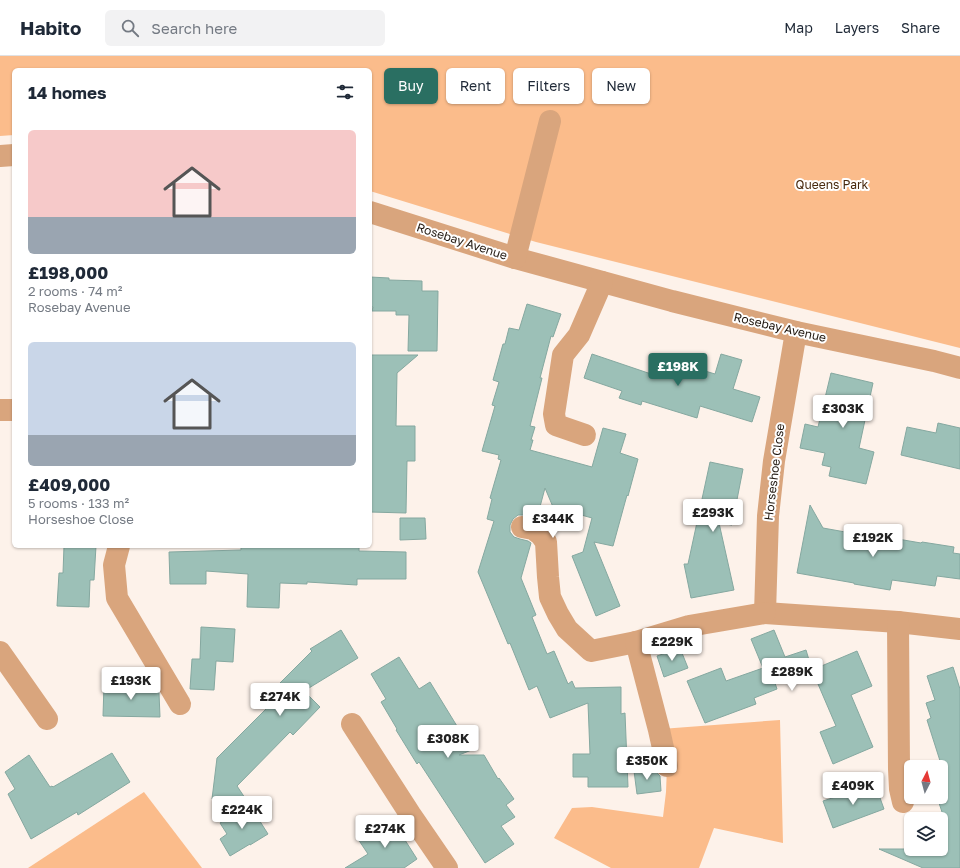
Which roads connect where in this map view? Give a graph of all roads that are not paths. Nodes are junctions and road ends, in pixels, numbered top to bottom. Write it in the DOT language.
graph roads {
  1 [pos="550,121"];
  2 [pos="12,155"];
  3 [pos="0,156"];
  4 [pos="372,213"];
  5 [pos="516,258"];
  6 [pos="602,282"];
  7 [pos="796,332"];
  8 [pos="960,368"];
  9 [pos="0,410"];
  10 [pos="12,410"];
  11 [pos="585,435"];
  12 [pos="522,527"];
  13 [pos="118,548"];
  14 [pos="765,613"];
  15 [pos="898,622"];
  16 [pos="960,629"];
  17 [pos="636,642"];
  18 [pos="0,652"];
  19 [pos="180,704"];
  20 [pos="47,719"];
  21 [pos="352,724"];
  22 [pos="667,766"];
  23 [pos="904,802"];
  24 [pos="447,868"];
  1 -- 5 [label="street"];
  2 -- 3 [label="street"];
  4 -- 5 [label="street, Rosebay Avenue"];
  5 -- 6 [label="street, Rosebay Avenue"];
  6 -- 7 [label="street, Rosebay Avenue"];
  6 -- 11 [label="street"];
  7 -- 8 [label="street, Rosebay Avenue"];
  7 -- 14 [label="street, Horseshoe Close"];
  9 -- 10 [label="street"];
  12 -- 17 [label="street"];
  13 -- 19 [label="street"];
  14 -- 15 [label="street"];
  14 -- 17 [label="street"];
  15 -- 16 [label="street"];
  15 -- 23 [label="street"];
  17 -- 22 [label="street"];
  18 -- 20 [label="street"];
  21 -- 24 [label="street"];
}
